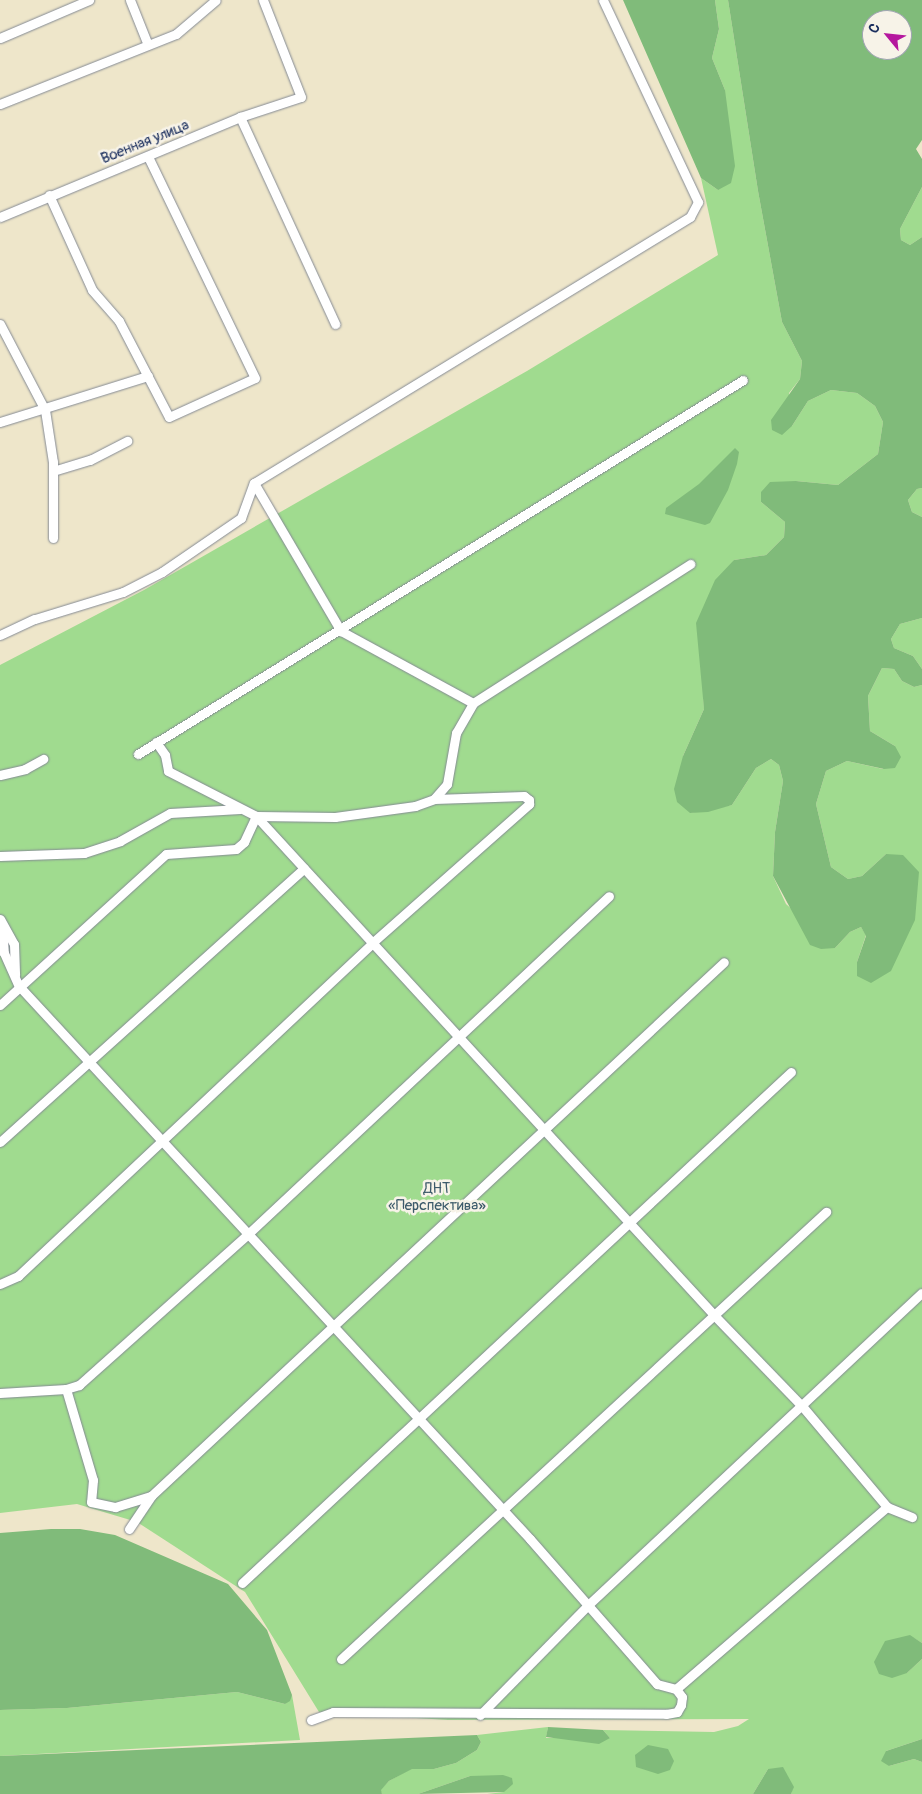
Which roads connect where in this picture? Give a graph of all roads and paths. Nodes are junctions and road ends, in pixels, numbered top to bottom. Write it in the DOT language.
graph roads {
  1 [pos="88,0"];
  2 [pos="130,0"];
  3 [pos="216,0"];
  4 [pos="263,0"];
  5 [pos="603,0"];
  6 [pos="0,38"];
  7 [pos="148,45"];
  8 [pos="0,104"];
  9 [pos="240,117"];
  10 [pos="148,157"];
  11 [pos="49,195"];
  12 [pos="0,217"];
  13 [pos="0,324"];
  14 [pos="335,324"];
  15 [pos="148,376"];
  16 [pos="744,380"];
  17 [pos="46,410"];
  18 [pos="0,422"];
  19 [pos="127,441"];
  20 [pos="53,471"];
  21 [pos="254,482"];
  22 [pos="53,538"];
  23 [pos="690,564"];
  24 [pos="341,631"];
  25 [pos="0,635"];
  26 [pos="473,703"];
  27 [pos="156,742"];
  28 [pos="138,754"];
  29 [pos="43,759"];
  30 [pos="0,775"];
  31 [pos="434,799"];
  32 [pos="247,809"];
  33 [pos="256,816"];
  34 [pos="0,856"];
  35 [pos="304,868"];
  36 [pos="609,896"];
  37 [pos="1,923"];
  38 [pos="372,943"];
  39 [pos="724,962"];
  40 [pos="19,986"];
  41 [pos="0,1004"];
  42 [pos="458,1037"];
  43 [pos="90,1062"];
  44 [pos="792,1072"];
  45 [pos="545,1132"];
  46 [pos="163,1140"];
  47 [pos="0,1142"];
  48 [pos="826,1212"];
  49 [pos="628,1222"];
  50 [pos="249,1233"];
  51 [pos="0,1284"];
  52 [pos="922,1293"];
  53 [pos="714,1315"];
  54 [pos="333,1325"];
  55 [pos="66,1389"];
  56 [pos="0,1393"];
  57 [pos="802,1406"];
  58 [pos="418,1417"];
  59 [pos="151,1496"];
  60 [pos="887,1507"];
  61 [pos="503,1510"];
  62 [pos="912,1517"];
  63 [pos="129,1528"];
  64 [pos="242,1583"];
  65 [pos="588,1606"];
  66 [pos="341,1659"];
  67 [pos="676,1689"];
  68 [pos="480,1716"];
  69 [pos="311,1720"];
  1 -- 6 [label="street"];
  2 -- 7 [label="street"];
  3 -- 7 [label="street"];
  4 -- 9 [label="street, Военная улица"];
  5 -- 21 [label="street"];
  7 -- 8 [label="street"];
  9 -- 10 [label="street, Военная улица"];
  9 -- 14 [label="street"];
  10 -- 11 [label="street, Военная улица"];
  10 -- 15 [label="street"];
  11 -- 12 [label="street, Военная улица"];
  11 -- 15 [label="street"];
  13 -- 17 [label="street"];
  15 -- 17 [label="street"];
  16 -- 24 [label="street"];
  17 -- 18 [label="street"];
  17 -- 20 [label="street"];
  19 -- 20 [label="street"];
  20 -- 22 [label="street"];
  21 -- 24 [label="street"];
  21 -- 25 [label="street"];
  23 -- 26 [label="street"];
  24 -- 26 [label="street"];
  24 -- 27 [label="street"];
  26 -- 31 [label="street"];
  27 -- 28 [label="street"];
  27 -- 32 [label="street"];
  29 -- 30 [label="street"];
  31 -- 33 [label="street"];
  31 -- 38 [label="street"];
  32 -- 33 [label="street"];
  32 -- 34 [label="street"];
  33 -- 35 [label="street"];
  33 -- 40 [label="street"];
  35 -- 38 [label="street"];
  35 -- 43 [label="street"];
  36 -- 42 [label="street"];
  37 -- 40 [label="street"];
  38 -- 42 [label="street"];
  38 -- 46 [label="street"];
  39 -- 45 [label="street"];
  40 -- 41 [label="street"];
  40 -- 43 [label="street"];
  42 -- 45 [label="street"];
  42 -- 50 [label="street"];
  43 -- 46 [label="street"];
  43 -- 47 [label="street"];
  44 -- 49 [label="street"];
  45 -- 49 [label="street"];
  45 -- 54 [label="street"];
  46 -- 50 [label="street"];
  46 -- 51 [label="street"];
  48 -- 53 [label="street"];
  49 -- 53 [label="street"];
  49 -- 58 [label="street"];
  50 -- 54 [label="street"];
  50 -- 55 [label="street"];
  52 -- 57 [label="street"];
  53 -- 57 [label="street"];
  53 -- 61 [label="street"];
  54 -- 58 [label="street"];
  54 -- 59 [label="street"];
  55 -- 56 [label="street"];
  55 -- 59 [label="street"];
  57 -- 60 [label="street"];
  57 -- 65 [label="street"];
  58 -- 61 [label="street"];
  58 -- 64 [label="street"];
  59 -- 63 [label="street"];
  60 -- 62 [label="street"];
  60 -- 67 [label="street"];
  61 -- 65 [label="street"];
  61 -- 66 [label="street"];
  65 -- 67 [label="street"];
  65 -- 68 [label="street"];
  67 -- 68 [label="street"];
  68 -- 69 [label="street"];
}
